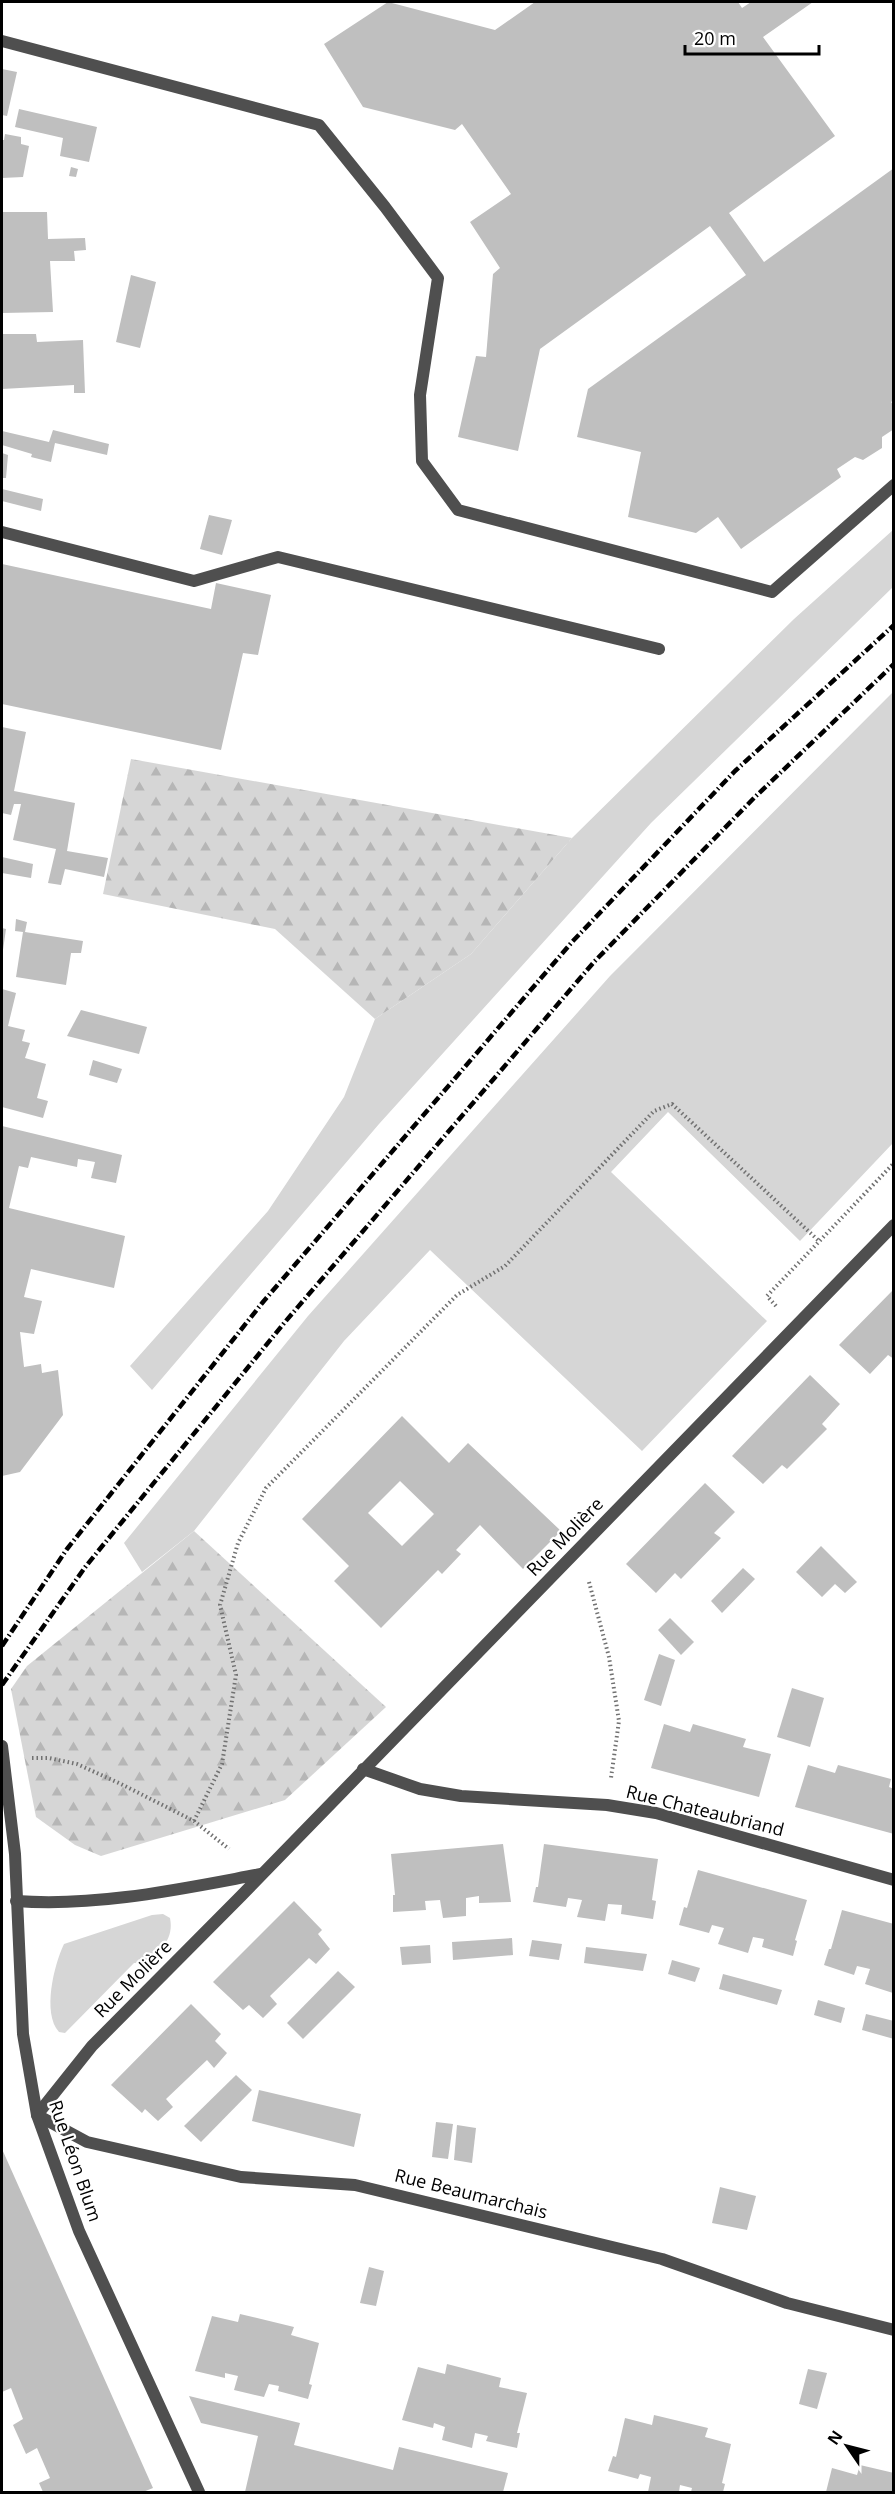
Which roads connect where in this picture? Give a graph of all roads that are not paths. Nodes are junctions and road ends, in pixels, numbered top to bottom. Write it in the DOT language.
graph roads {
  1 [pos="2,41"];
  2 [pos="894,485"];
  3 [pos="2,532"];
  4 [pos="659,650"];
  5 [pos="894,1224"];
  6 [pos="3,1752"];
  7 [pos="363,1769"];
  8 [pos="261,1874"];
  9 [pos="894,1880"];
  10 [pos="16,1901"];
  11 [pos="37,2115"];
  12 [pos="894,2331"];
  13 [pos="199,2493"];
  1 -- 2 [label="street"];
  3 -- 4 [label="street"];
  5 -- 7 [label="street, Rue Molière"];
  6 -- 10 [label="street, Rue Léon Blum"];
  7 -- 8 [label="street, Rue Molière"];
  7 -- 9 [label="street, Rue Chateaubriand"];
  8 -- 10 [label="street"];
  8 -- 11 [label="street, Rue Molière"];
  10 -- 11 [label="street, Rue Léon Blum"];
  11 -- 12 [label="street, Rue Beaumarchais"];
  11 -- 13 [label="street, Rue Léon Blum"];
}
